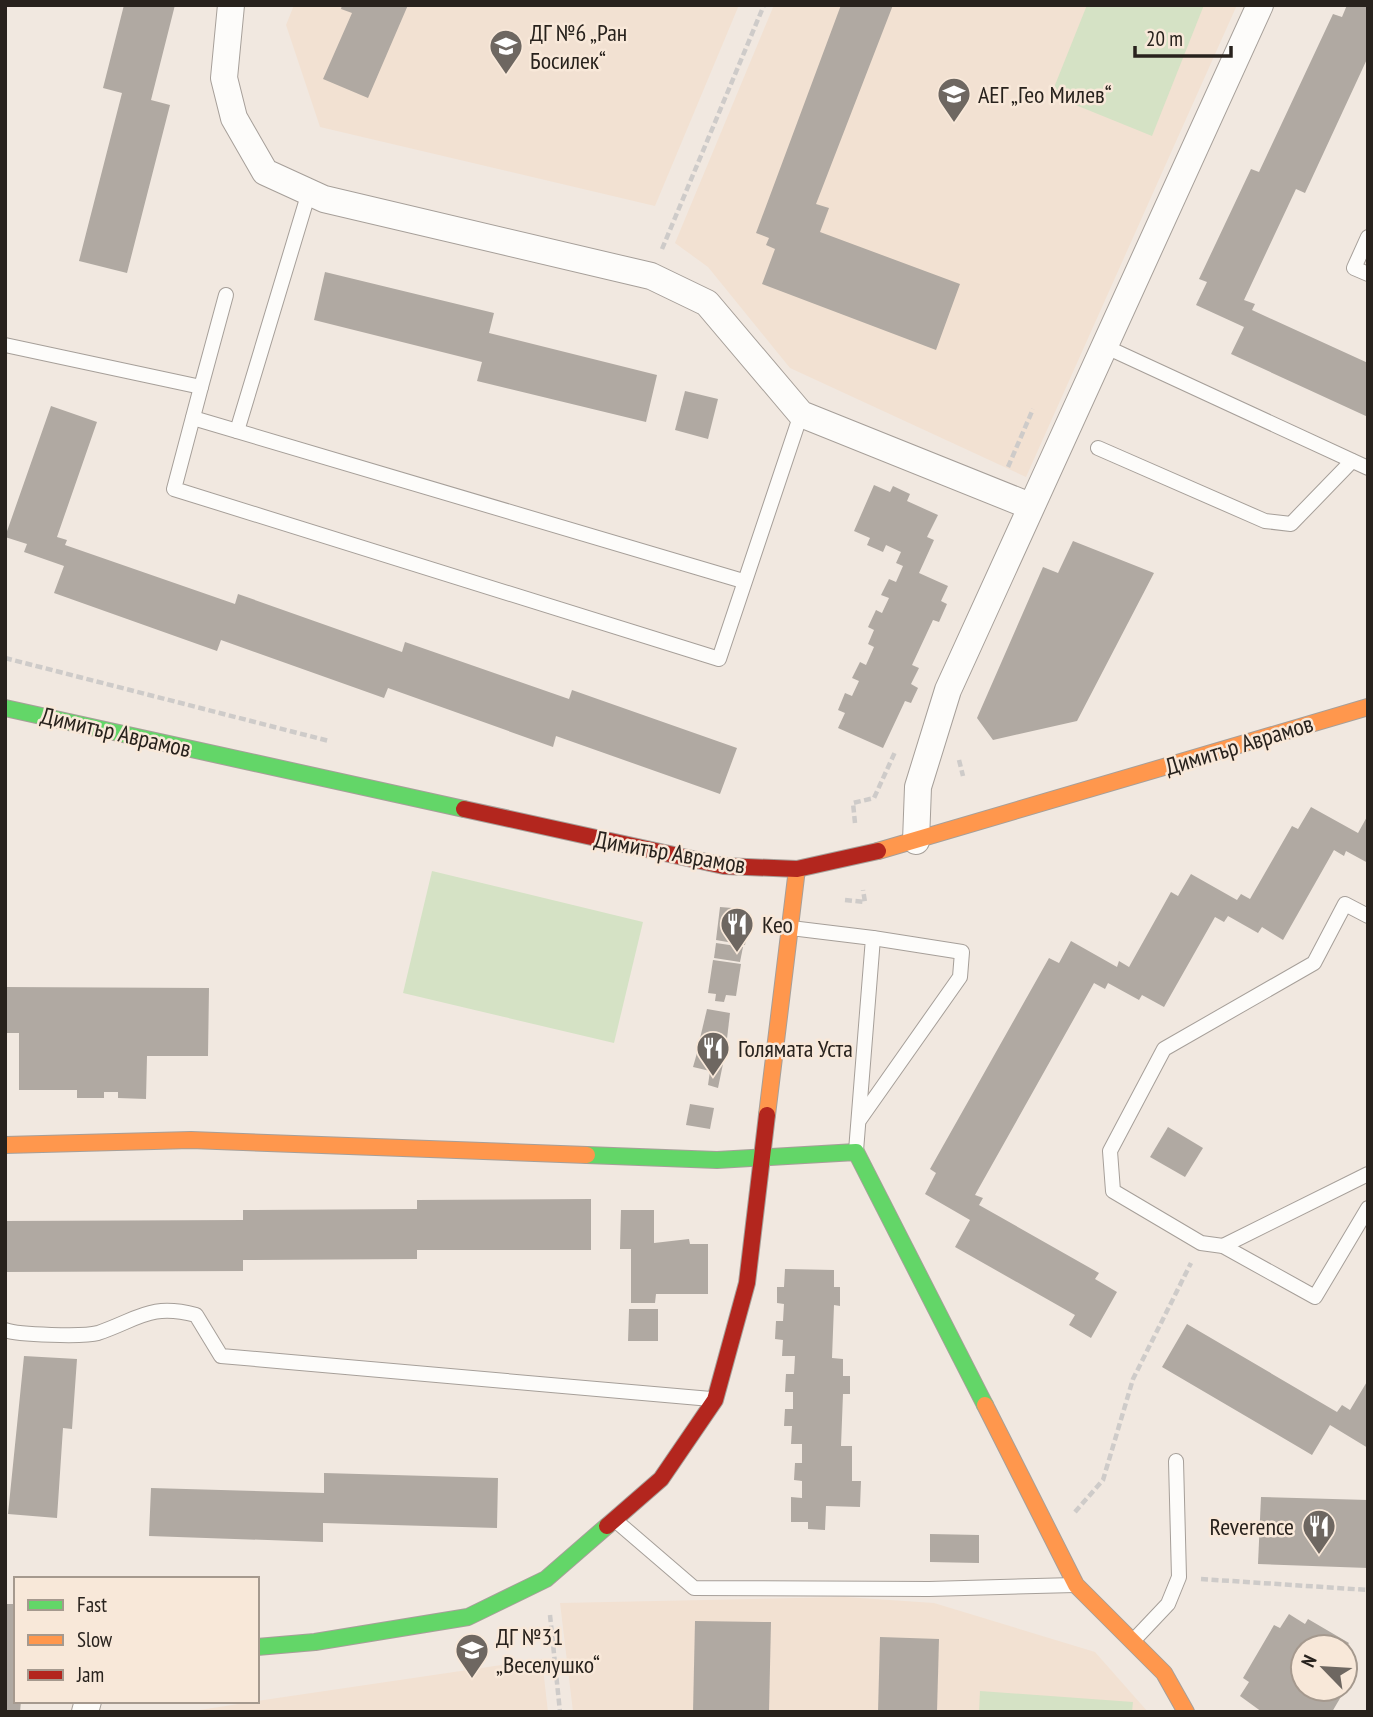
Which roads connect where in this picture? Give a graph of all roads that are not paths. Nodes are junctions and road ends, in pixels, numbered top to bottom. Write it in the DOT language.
graph roads {
  1 [pos="231,5"];
  2 [pos="1260,5"];
  3 [pos="309,192"];
  4 [pos="1368,237"];
  5 [pos="1368,274"];
  6 [pos="226,295"];
  7 [pos="5,345"];
  8 [pos="1104,346"];
  9 [pos="201,387"];
  10 [pos="801,414"];
  11 [pos="193,418"];
  12 [pos="237,431"];
  13 [pos="1098,448"];
  14 [pos="1352,461"];
  15 [pos="1368,468"];
  16 [pos="1030,506"];
  17 [pos="743,581"];
  18 [pos="1368,707"];
  19 [pos="5,708"];
  20 [pos="916,841"];
  21 [pos="797,869"];
  22 [pos="1368,916"];
  23 [pos="791,928"];
  24 [pos="873,938"];
  25 [pos="859,1121"];
  26 [pos="5,1145"];
  27 [pos="856,1152"];
  28 [pos="760,1159"];
  29 [pos="1368,1174"];
  30 [pos="1368,1208"];
  31 [pos="1223,1246"];
  32 [pos="5,1330"];
  33 [pos="715,1400"];
  34 [pos="1176,1461"];
  35 [pos="616,1521"];
  36 [pos="1076,1585"];
  37 [pos="1133,1641"];
  38 [pos="259,1647"];
  39 [pos="1186,1712"];
  1 -- 3 [label="street"];
  2 -- 8 [label="street"];
  3 -- 10 [label="street"];
  3 -- 12 [label="lane"];
  4 -- 5 [label="lane"];
  6 -- 9 [label="lane"];
  7 -- 9 [label="lane"];
  8 -- 14 [label="lane"];
  8 -- 16 [label="street"];
  9 -- 11 [label="lane"];
  10 -- 16 [label="street"];
  10 -- 17 [label="lane"];
  11 -- 12 [label="lane"];
  11 -- 17 [label="lane"];
  12 -- 17 [label="lane"];
  13 -- 14 [label="lane"];
  14 -- 15 [label="lane"];
  16 -- 20 [label="street"];
  18 -- 20 [label="street, Димитър Аврамов"];
  19 -- 21 [label="street, Димитър Аврамов"];
  20 -- 21 [label="street, Димитър Аврамов"];
  21 -- 23 [label="street"];
  22 -- 31 [label="lane"];
  23 -- 24 [label="lane"];
  23 -- 28 [label="street"];
  24 -- 25 [label="lane"];
  24 -- 25 [label="lane"];
  25 -- 27 [label="lane"];
  26 -- 28 [label="street"];
  27 -- 28 [label="street"];
  27 -- 36 [label="street"];
  28 -- 33 [label="street"];
  29 -- 31 [label="lane"];
  30 -- 31 [label="lane"];
  32 -- 33 [label="lane"];
  33 -- 35 [label="street"];
  34 -- 37 [label="lane"];
  35 -- 36 [label="lane"];
  35 -- 38 [label="street"];
  36 -- 37 [label="street"];
  37 -- 39 [label="street"];
}
